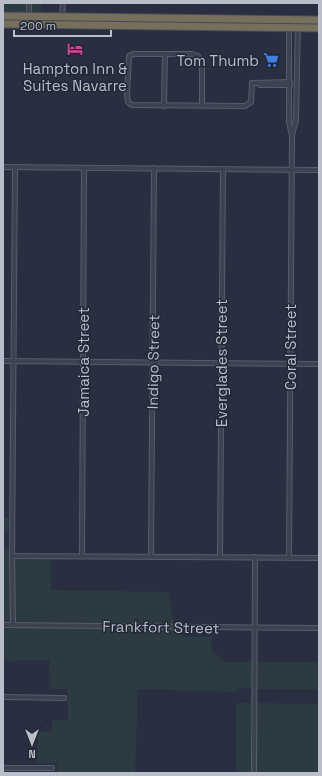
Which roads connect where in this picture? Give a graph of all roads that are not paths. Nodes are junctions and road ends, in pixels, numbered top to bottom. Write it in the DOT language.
graph roads {
  1 [pos="29,3"];
  2 [pos="62,3"];
  3 [pos="3,16"];
  4 [pos="29,17"];
  5 [pos="62,17"];
  6 [pos="204,19"];
  7 [pos="289,20"];
  8 [pos="298,20"];
  9 [pos="319,20"];
  10 [pos="3,24"];
  11 [pos="203,27"];
  12 [pos="289,28"];
  13 [pos="298,28"];
  14 [pos="319,28"];
  15 [pos="165,54"];
  16 [pos="290,83"];
  17 [pos="164,106"];
  18 [pos="202,106"];
  19 [pos="292,137"];
  20 [pos="3,167"];
  21 [pos="16,167"];
  22 [pos="84,168"];
  23 [pos="154,168"];
  24 [pos="223,169"];
  25 [pos="291,169"];
  26 [pos="319,170"];
  27 [pos="3,361"];
  28 [pos="14,361"];
  29 [pos="83,362"];
  30 [pos="153,362"];
  31 [pos="221,363"];
  32 [pos="290,364"];
  33 [pos="319,364"];
  34 [pos="12,556"];
  35 [pos="82,556"];
  36 [pos="151,556"];
  37 [pos="220,557"];
  38 [pos="255,557"];
  39 [pos="288,558"];
  40 [pos="319,558"];
  41 [pos="3,625"];
  42 [pos="13,625"];
  43 [pos="254,628"];
  44 [pos="319,628"];
  45 [pos="3,697"];
  46 [pos="64,698"];
  47 [pos="3,768"];
  48 [pos="52,768"];
  49 [pos="254,773"];
  1 -- 4 [label="street"];
  2 -- 5 [label="street"];
  3 -- 4 [label="highway"];
  4 -- 5 [label="highway"];
  5 -- 6 [label="highway"];
  6 -- 7 [label="highway"];
  6 -- 11 [label="street"];
  7 -- 8 [label="highway"];
  7 -- 12 [label="street, Coral Street"];
  8 -- 9 [label="highway"];
  8 -- 13 [label="street, Coral Street"];
  10 -- 11 [label="highway"];
  11 -- 12 [label="highway"];
  12 -- 13 [label="highway"];
  12 -- 16 [label="street, Coral Street"];
  13 -- 14 [label="highway"];
  13 -- 19 [label="street, Coral Street"];
  15 -- 17 [label="street"];
  15 -- 17 [label="street"];
  15 -- 18 [label="street"];
  16 -- 18 [label="street"];
  16 -- 19 [label="street, Coral Street"];
  17 -- 18 [label="street"];
  19 -- 25 [label="street, Coral Street"];
  20 -- 21 [label="street"];
  21 -- 22 [label="street"];
  21 -- 28 [label="street"];
  22 -- 23 [label="street"];
  22 -- 29 [label="street, Jamaica Street"];
  23 -- 24 [label="street"];
  23 -- 30 [label="street, Indigo Street"];
  24 -- 25 [label="street"];
  24 -- 31 [label="street, Everglades Street"];
  25 -- 26 [label="street"];
  25 -- 32 [label="street, Coral Street"];
  27 -- 28 [label="street"];
  28 -- 29 [label="street"];
  28 -- 34 [label="street"];
  29 -- 30 [label="street"];
  29 -- 35 [label="street, Jamaica Street"];
  30 -- 31 [label="street"];
  30 -- 36 [label="street, Indigo Street"];
  31 -- 32 [label="street"];
  31 -- 37 [label="street, Everglades Street"];
  32 -- 33 [label="street"];
  32 -- 39 [label="street, Coral Street"];
  34 -- 35 [label="street"];
  34 -- 42 [label="street"];
  35 -- 36 [label="street"];
  36 -- 37 [label="street"];
  37 -- 38 [label="street"];
  38 -- 39 [label="street"];
  38 -- 43 [label="street"];
  39 -- 40 [label="street"];
  41 -- 42 [label="street, Frankfort Street"];
  42 -- 43 [label="street, Frankfort Street"];
  43 -- 44 [label="street, Frankfort Street"];
  43 -- 49 [label="street"];
  45 -- 46 [label="street"];
  47 -- 48 [label="street"];
}
